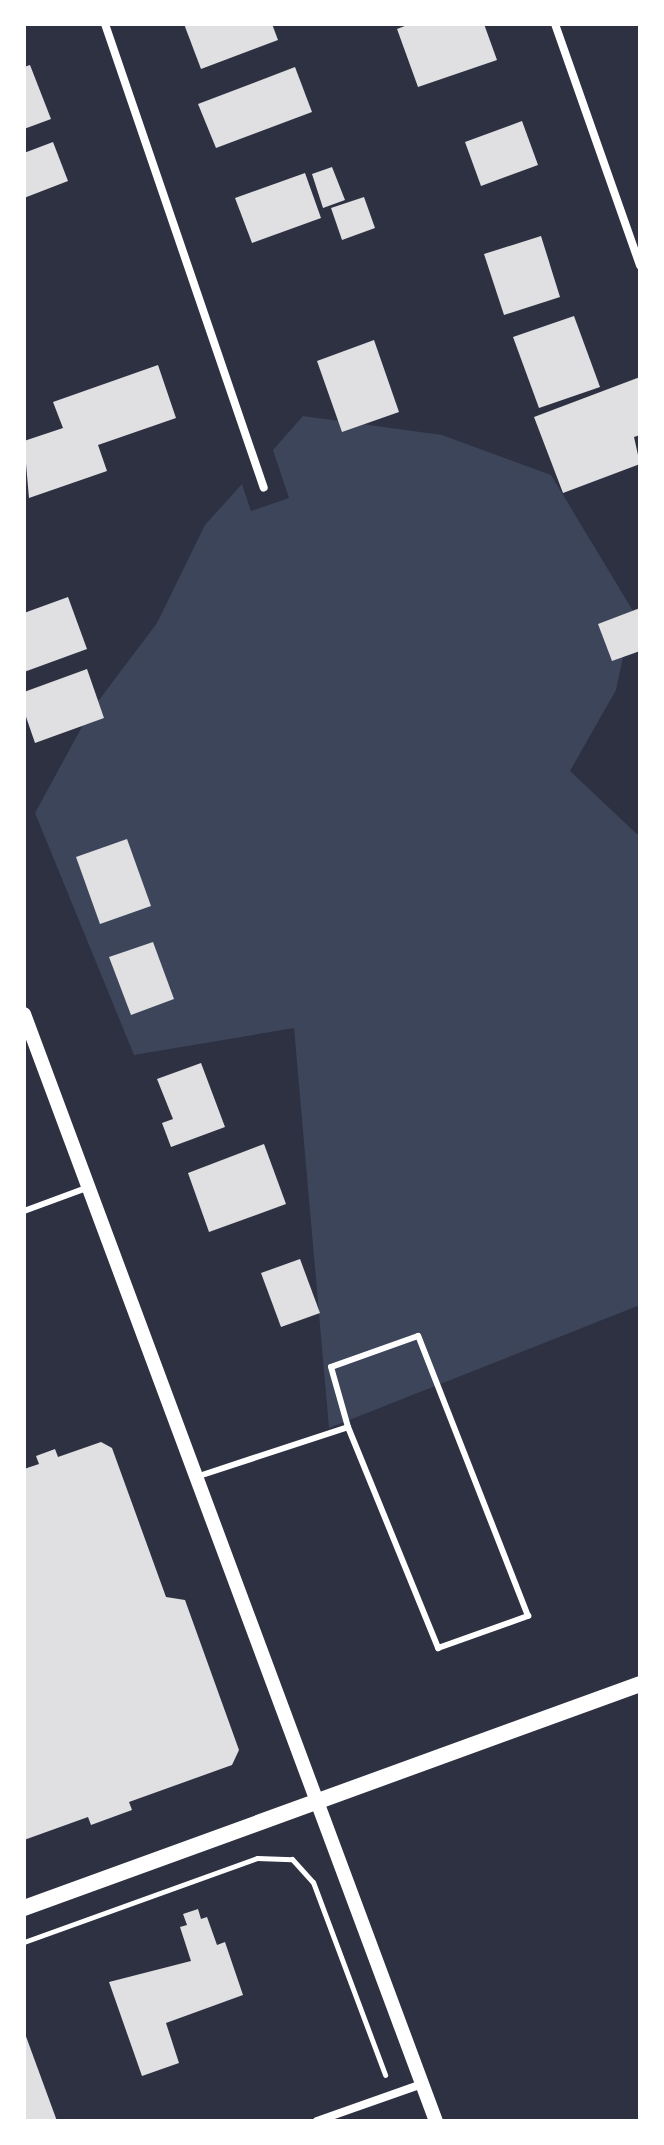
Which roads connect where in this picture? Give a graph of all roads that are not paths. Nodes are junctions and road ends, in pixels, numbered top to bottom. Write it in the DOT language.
graph roads {
  1 [pos="105,24"];
  2 [pos="555,24"];
  3 [pos="640,265"];
  4 [pos="264,488"];
  5 [pos="24,1014"];
  6 [pos="89,1187"];
  7 [pos="24,1211"];
  8 [pos="348,1427"];
  9 [pos="196,1477"];
  10 [pos="640,1684"];
  11 [pos="316,1802"];
  12 [pos="24,1908"];
  13 [pos="422,2084"];
  14 [pos="317,2121"];
  15 [pos="436,2121"];
  1 -- 4 [label="street"];
  2 -- 3 [label="street"];
  5 -- 6 [label="street"];
  6 -- 7 [label="lane"];
  6 -- 9 [label="street"];
  8 -- 8 [label="lane"];
  8 -- 9 [label="lane"];
  9 -- 11 [label="street"];
  10 -- 11 [label="main road"];
  11 -- 12 [label="main road"];
  11 -- 13 [label="street"];
  13 -- 14 [label="street"];
  13 -- 15 [label="street"];
}
